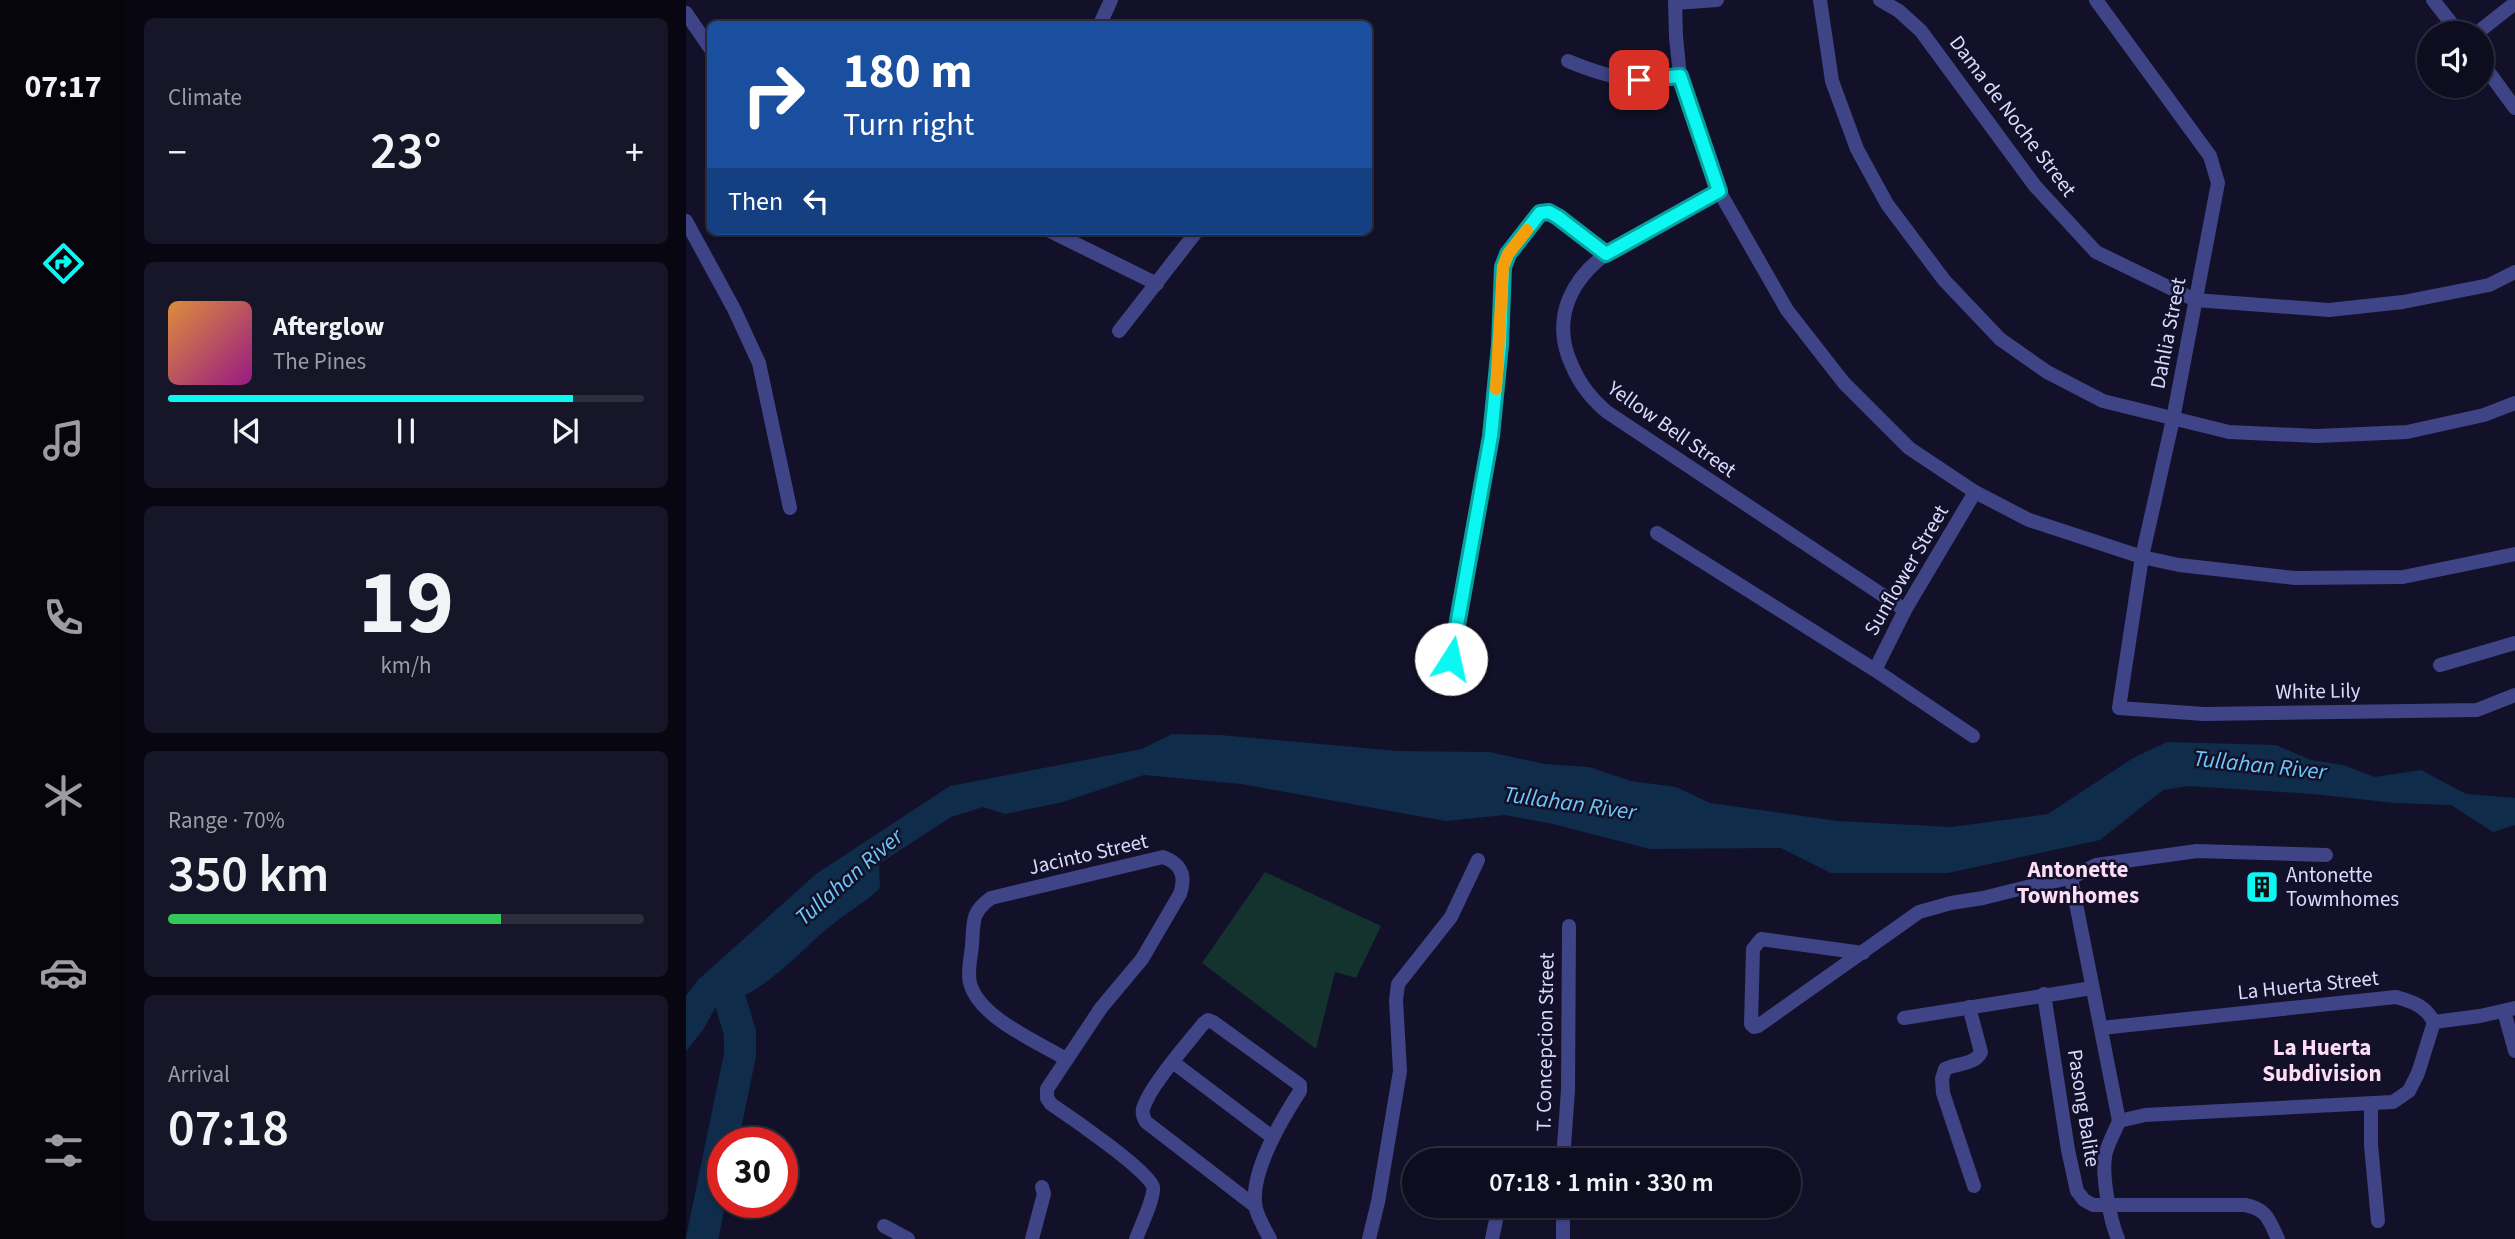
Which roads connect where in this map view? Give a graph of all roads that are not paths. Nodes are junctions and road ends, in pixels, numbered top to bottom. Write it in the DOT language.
graph roads {
  1 [pos="1111,0"];
  2 [pos="1717,0"];
  3 [pos="1820,0"];
  4 [pos="1880,0"];
  5 [pos="2096,0"];
  6 [pos="2433,0"];
  7 [pos="1675,2"];
  8 [pos="2515,3"];
  9 [pos="686,13"];
  10 [pos="1101,21"];
  11 [pos="2450,21"];
  12 [pos="2492,21"];
  13 [pos="707,44"];
  14 [pos="1568,61"];
  15 [pos="1680,76"];
  16 [pos="2494,79"];
  17 [pos="2515,108"];
  18 [pos="1719,191"];
  19 [pos="686,221"];
  20 [pos="1058,235"];
  21 [pos="1195,235"];
  22 [pos="1606,254"];
  23 [pos="2515,272"];
  24 [pos="1157,284"];
  25 [pos="2195,300"];
  26 [pos="1119,331"];
  27 [pos="2515,403"];
  28 [pos="2173,419"];
  29 [pos="1975,492"];
  30 [pos="790,508"];
  31 [pos="1657,533"];
  32 [pos="2515,554"];
  33 [pos="2142,557"];
  34 [pos="1905,610"];
  35 [pos="2515,643"];
  36 [pos="1451,659"];
  37 [pos="2440,665"];
  38 [pos="1875,670"];
  39 [pos="2515,695"];
  40 [pos="2119,708"];
  41 [pos="1973,736"];
  42 [pos="2326,855"];
  43 [pos="1478,860"];
  44 [pos="2071,878"];
  45 [pos="1569,926"];
  46 [pos="1863,953"];
  47 [pos="2092,988"];
  48 [pos="2045,994"];
  49 [pos="1969,1007"];
  50 [pos="2509,1010"];
  51 [pos="1904,1018"];
  52 [pos="2434,1022"];
  53 [pos="2101,1028"];
  54 [pos="2515,1051"];
  55 [pos="1066,1059"];
  56 [pos="1174,1063"];
  57 [pos="2371,1105"];
  58 [pos="2119,1121"];
  59 [pos="1272,1137"];
  60 [pos="1564,1148"];
  61 [pos="1974,1186"];
  62 [pos="1042,1187"];
  63 [pos="2109,1205"];
  64 [pos="1255,1206"];
  65 [pos="1496,1218"];
  66 [pos="1563,1218"];
  67 [pos="2378,1221"];
  68 [pos="884,1226"];
  69 [pos="908,1239"];
  70 [pos="1032,1239"];
  71 [pos="1136,1239"];
  72 [pos="1270,1239"];
  73 [pos="1369,1239"];
  74 [pos="1492,1239"];
  75 [pos="1563,1239"];
  76 [pos="2118,1239"];
  77 [pos="2278,1239"];
  1 -- 10 [label="street"];
  2 -- 7 [label="street"];
  3 -- 28 [label="street"];
  4 -- 25 [label="street, Dama de Noche Street"];
  5 -- 25 [label="street, Dahlia Street"];
  6 -- 11 [label="street"];
  7 -- 15 [label="street"];
  8 -- 12 [label="street"];
  9 -- 13 [label="street"];
  14 -- 15 [label="street"];
  15 -- 18 [label="street"];
  16 -- 17 [label="street"];
  18 -- 22 [label="street, Yellow Bell Street"];
  18 -- 29 [label="street"];
  19 -- 30 [label="street"];
  20 -- 24 [label="street"];
  21 -- 24 [label="street"];
  22 -- 34 [label="street, Yellow Bell Street"];
  22 -- 36 [label="street"];
  23 -- 25 [label="street, Dama de Noche Street"];
  24 -- 26 [label="street"];
  25 -- 28 [label="street, Dahlia Street"];
  27 -- 28 [label="street"];
  28 -- 33 [label="street, Dahlia Street"];
  29 -- 33 [label="street"];
  29 -- 34 [label="street, Sunflower Street"];
  31 -- 38 [label="street"];
  32 -- 33 [label="street"];
  33 -- 40 [label="street, Dahlia Street"];
  34 -- 38 [label="street, Sunflower Street"];
  35 -- 37 [label="street"];
  38 -- 41 [label="street"];
  39 -- 40 [label="street, White Lily"];
  42 -- 44 [label="street"];
  43 -- 73 [label="street"];
  44 -- 46 [label="street"];
  44 -- 47 [label="street"];
  45 -- 60 [label="street, T. Concepcion Street"];
  46 -- 46 [label="street"];
  47 -- 48 [label="street"];
  47 -- 53 [label="street"];
  48 -- 49 [label="street"];
  48 -- 63 [label="street, Pasong Balite"];
  49 -- 51 [label="street"];
  49 -- 61 [label="street"];
  50 -- 52 [label="street"];
  50 -- 54 [label="street"];
  52 -- 53 [label="street, La Huerta Street"];
  52 -- 57 [label="street"];
  53 -- 58 [label="street"];
  55 -- 55 [label="street, Jacinto Street"];
  55 -- 71 [label="street, Jacinto Street"];
  56 -- 59 [label="street"];
  56 -- 59 [label="street"];
  56 -- 64 [label="street"];
  57 -- 58 [label="street"];
  57 -- 67 [label="street"];
  58 -- 63 [label="street"];
  59 -- 64 [label="street"];
  62 -- 70 [label="street"];
  63 -- 76 [label="street"];
  63 -- 77 [label="street, Pasong Balite"];
  64 -- 72 [label="street"];
  65 -- 74 [label="street"];
  66 -- 75 [label="street"];
  68 -- 69 [label="street"];
}
